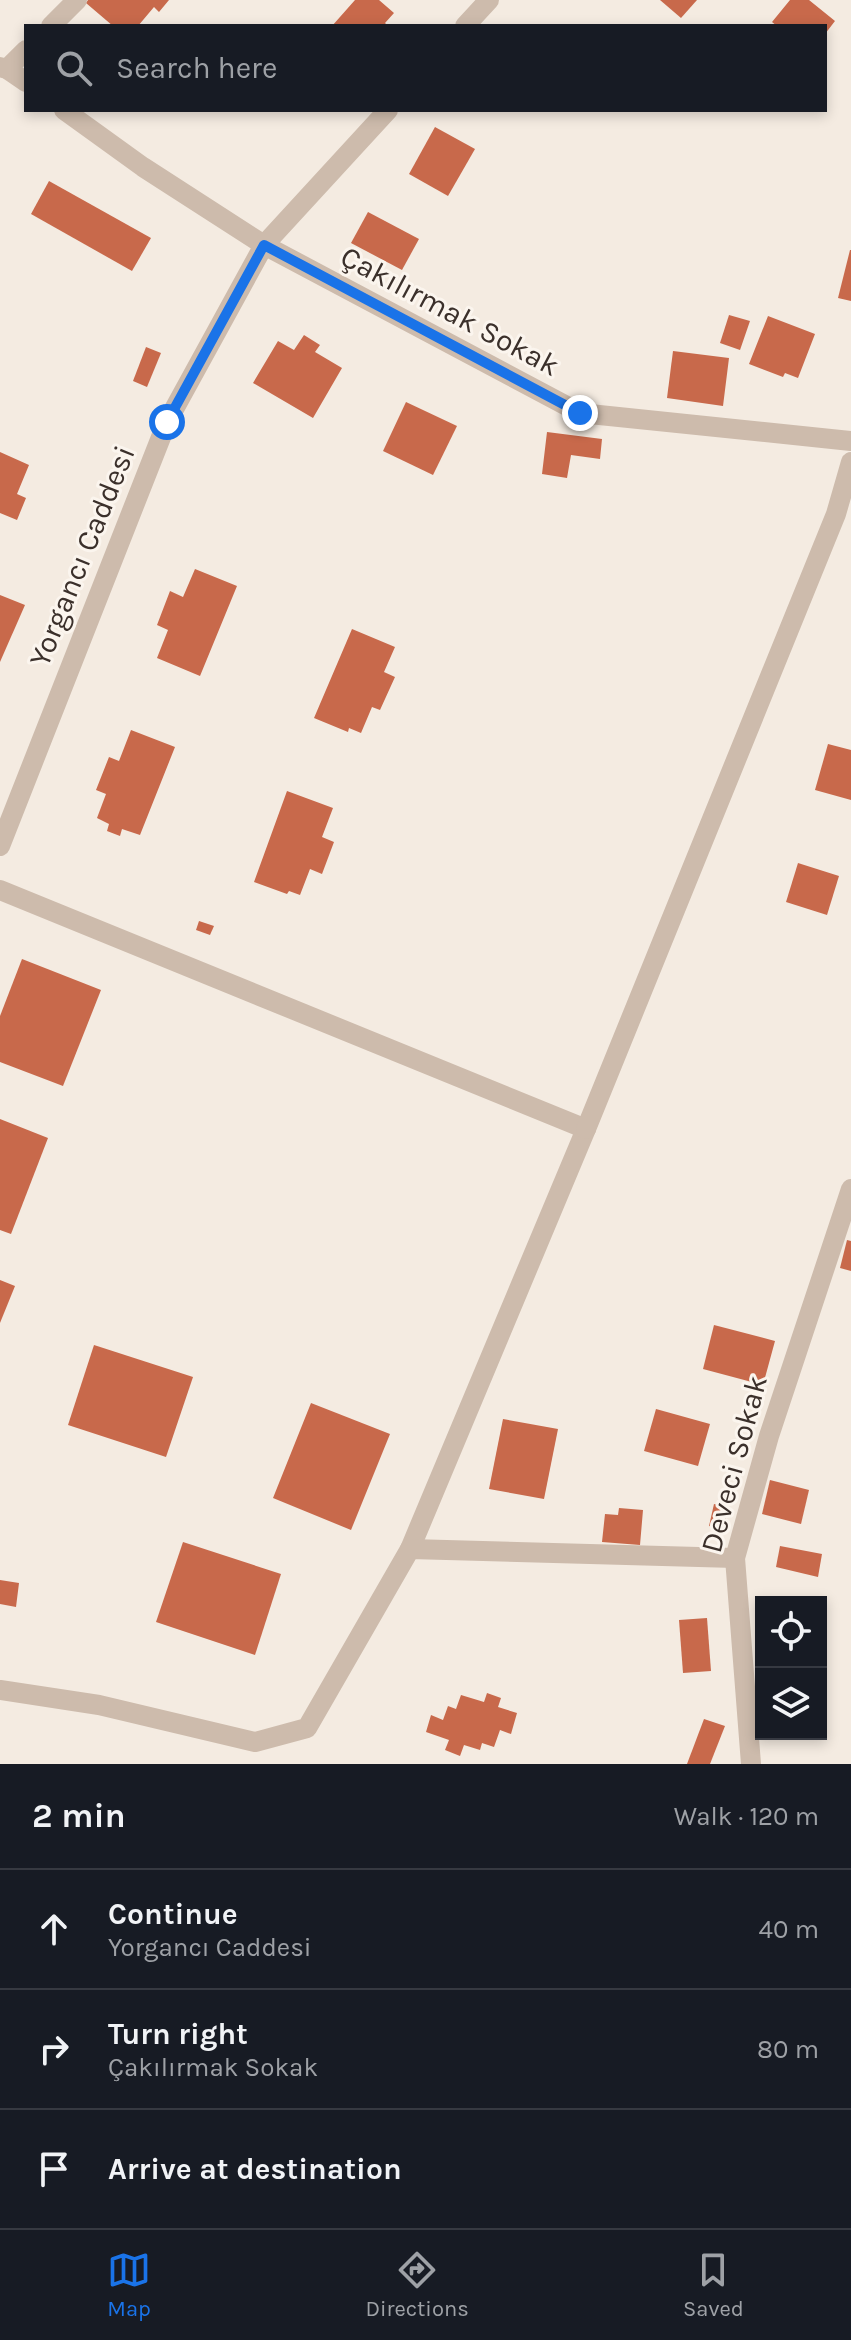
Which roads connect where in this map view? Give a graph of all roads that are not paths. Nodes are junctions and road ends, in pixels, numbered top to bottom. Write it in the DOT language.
graph roads {
  1 [pos="77,0"];
  2 [pos="489,0"];
  3 [pos="53,24"];
  4 [pos="467,24"];
  5 [pos="24,52"];
  6 [pos="4,68"];
  7 [pos="24,81"];
  8 [pos="67,112"];
  9 [pos="386,112"];
  10 [pos="264,245"];
  11 [pos="851,441"];
  12 [pos="851,462"];
  13 [pos="0,846"];
  14 [pos="0,890"];
  15 [pos="586,1129"];
  16 [pos="851,1189"];
  17 [pos="410,1549"];
  18 [pos="735,1558"];
  19 [pos="0,1690"];
  20 [pos="751,1764"];
  1 -- 3 [label="street"];
  2 -- 4 [label="street"];
  5 -- 6 [label="street"];
  6 -- 7 [label="street"];
  8 -- 10 [label="street, Çakılırmak Sokak"];
  9 -- 10 [label="street, Yorgancı Caddesi"];
  10 -- 11 [label="street, Çakılırmak Sokak"];
  10 -- 13 [label="street, Yorgancı Caddesi"];
  12 -- 15 [label="street"];
  14 -- 15 [label="street"];
  15 -- 17 [label="street"];
  16 -- 18 [label="street, Deveci Sokak"];
  17 -- 18 [label="street"];
  17 -- 19 [label="street"];
  18 -- 20 [label="street, Deveci Sokak"];
}
